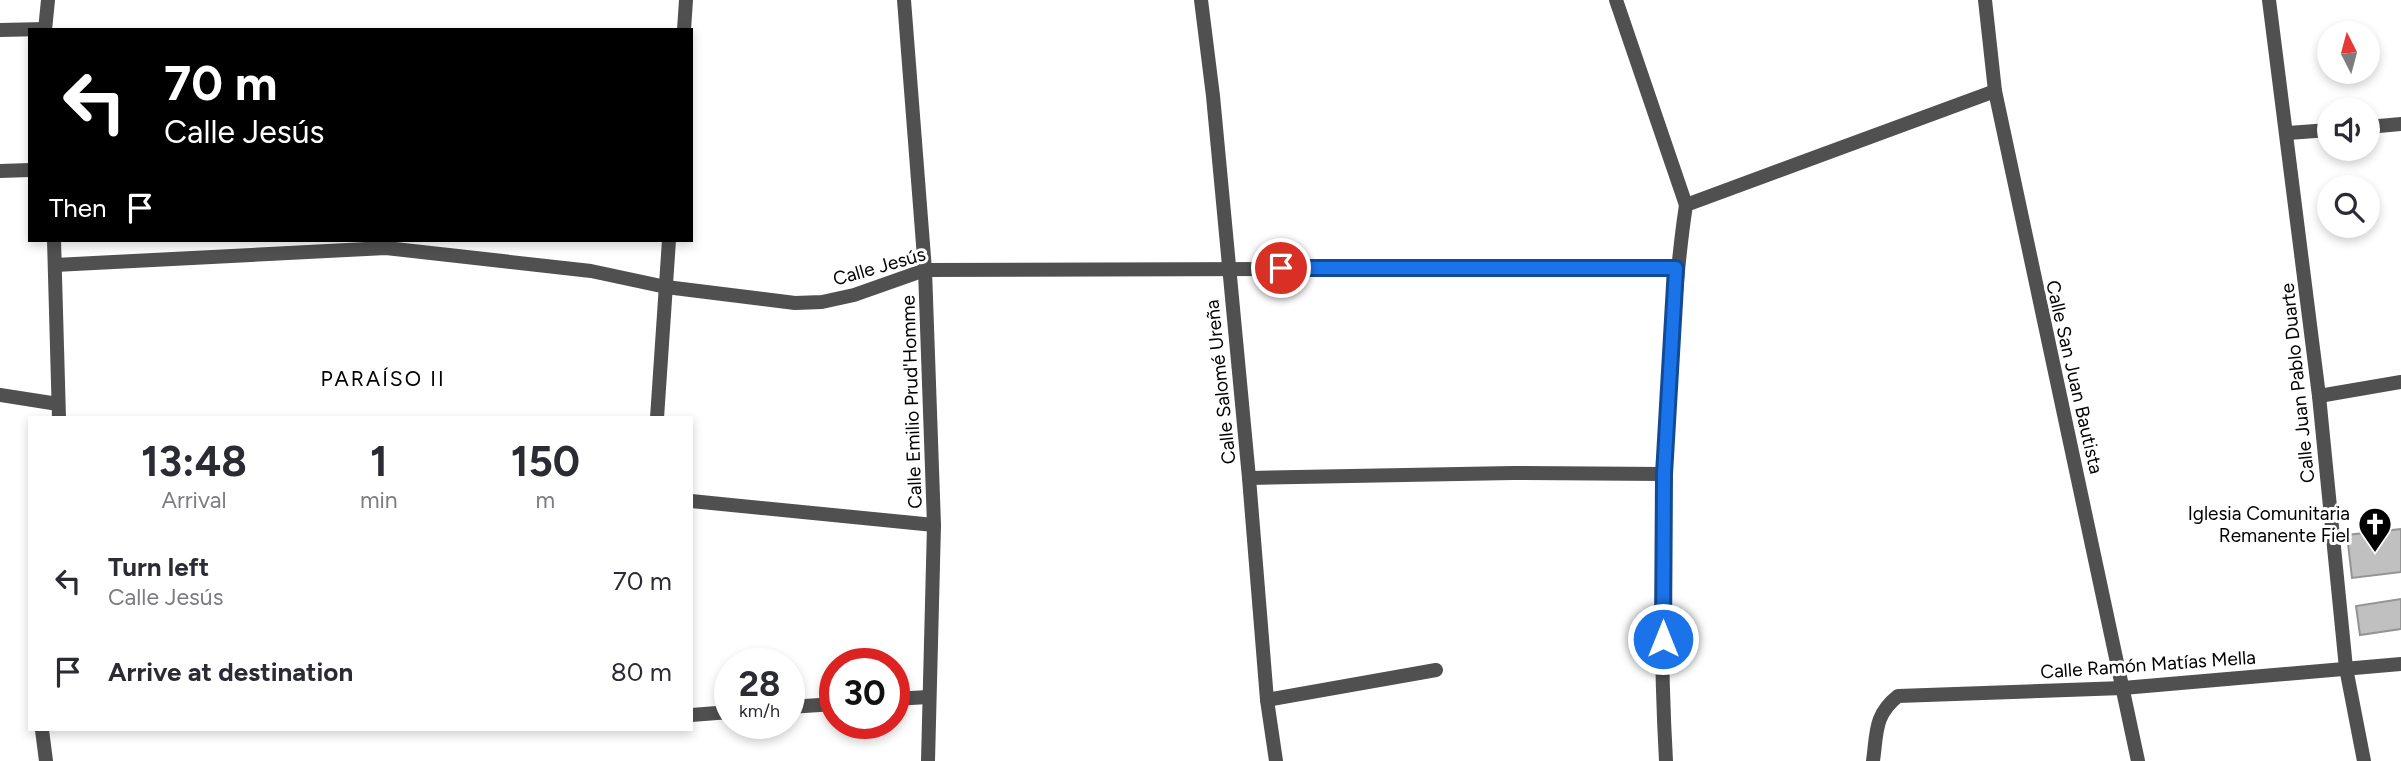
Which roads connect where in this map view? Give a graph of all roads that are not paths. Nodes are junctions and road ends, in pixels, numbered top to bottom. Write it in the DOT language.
graph roads {
  1 [pos="48,0"];
  2 [pos="686,0"];
  3 [pos="904,0"];
  4 [pos="1201,0"];
  5 [pos="1616,0"];
  6 [pos="1985,0"];
  7 [pos="2269,0"];
  8 [pos="45,28"];
  9 [pos="684,28"];
  10 [pos="28,29"];
  11 [pos="0,30"];
  12 [pos="1995,91"];
  13 [pos="2401,124"];
  14 [pos="2380,126"];
  15 [pos="2317,131"];
  16 [pos="2288,133"];
  17 [pos="28,170"];
  18 [pos="0,171"];
  19 [pos="1686,205"];
  20 [pos="54,242"];
  21 [pos="669,242"];
  22 [pos="385,244"];
  23 [pos="55,265"];
  24 [pos="1228,267"];
  25 [pos="1676,268"];
  26 [pos="925,270"];
  27 [pos="666,286"];
  28 [pos="2401,382"];
  29 [pos="0,395"];
  30 [pos="2319,397"];
  31 [pos="59,411"];
  32 [pos="657,416"];
  33 [pos="1664,474"];
  34 [pos="1249,478"];
  35 [pos="693,501"];
  36 [pos="934,525"];
  37 [pos="2401,664"];
  38 [pos="2346,668"];
  39 [pos="1436,670"];
  40 [pos="2123,688"];
  41 [pos="928,697"];
  42 [pos="910,698"];
  43 [pos="1267,700"];
  44 [pos="714,713"];
  45 [pos="693,715"];
  46 [pos="42,731"];
  47 [pos="46,761"];
  48 [pos="928,761"];
  49 [pos="1276,761"];
  50 [pos="1666,761"];
  51 [pos="1873,761"];
  52 [pos="2138,761"];
  53 [pos="2364,761"];
  1 -- 8 [label="street"];
  2 -- 9 [label="street"];
  3 -- 26 [label="street, Calle Emilio Prud'Homme"];
  4 -- 24 [label="street, Calle Salomé Ureña"];
  5 -- 19 [label="street"];
  6 -- 12 [label="street, Calle San Juan Bautista"];
  7 -- 16 [label="street, Calle Juan Pablo Duarte"];
  10 -- 11 [label="street"];
  12 -- 19 [label="street"];
  12 -- 40 [label="street, Calle San Juan Bautista"];
  13 -- 14 [label="street"];
  15 -- 16 [label="street"];
  16 -- 30 [label="street, Calle Juan Pablo Duarte"];
  17 -- 18 [label="street"];
  19 -- 25 [label="street"];
  20 -- 23 [label="street"];
  21 -- 27 [label="street"];
  22 -- 23 [label="street, Calle Jesús"];
  22 -- 27 [label="street, Calle Jesús"];
  23 -- 31 [label="street"];
  24 -- 25 [label="street, Calle Jesús"];
  24 -- 26 [label="street, Calle Jesús"];
  24 -- 34 [label="street, Calle Salomé Ureña"];
  25 -- 33 [label="street"];
  26 -- 27 [label="street, Calle Jesús"];
  26 -- 36 [label="street, Calle Emilio Prud'Homme"];
  27 -- 32 [label="street"];
  28 -- 30 [label="street"];
  29 -- 31 [label="street"];
  30 -- 38 [label="street, Calle Juan Pablo Duarte"];
  33 -- 34 [label="street"];
  33 -- 50 [label="street"];
  34 -- 43 [label="street, Calle Salomé Ureña"];
  35 -- 36 [label="street"];
  36 -- 41 [label="street, Calle Emilio Prud'Homme"];
  37 -- 38 [label="street, Calle Ramón Matías Mella"];
  38 -- 40 [label="street, Calle Ramón Matías Mella"];
  38 -- 53 [label="street, Calle Juan Pablo Duarte"];
  39 -- 43 [label="street"];
  40 -- 51 [label="street, Calle Ramón Matías Mella"];
  40 -- 52 [label="street, Calle San Juan Bautista"];
  41 -- 42 [label="street"];
  41 -- 48 [label="street, Calle Emilio Prud'Homme"];
  43 -- 49 [label="street, Calle Salomé Ureña"];
  44 -- 45 [label="street"];
  46 -- 47 [label="street"];
}
